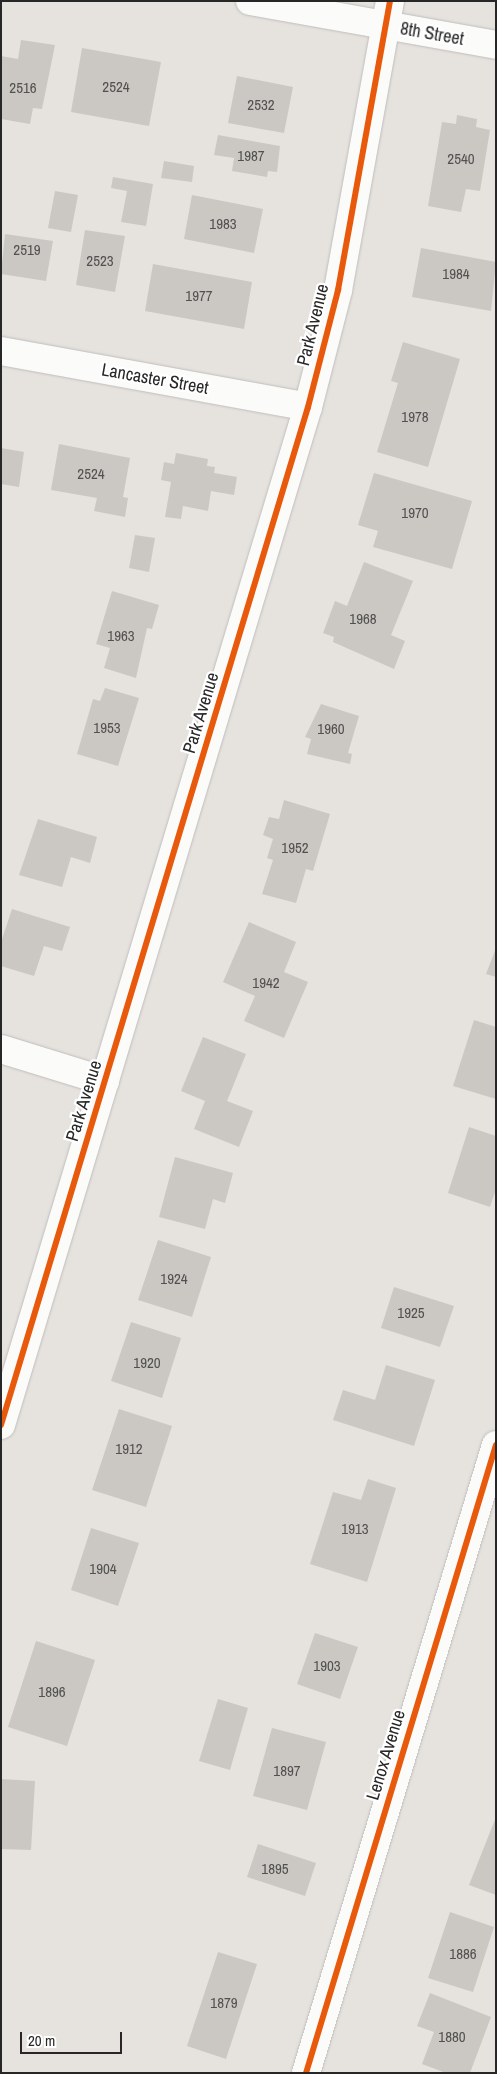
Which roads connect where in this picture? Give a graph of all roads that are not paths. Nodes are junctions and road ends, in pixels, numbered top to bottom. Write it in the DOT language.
graph roads {
  1 [pos="250,1"];
  2 [pos="388,13"];
  3 [pos="496,45"];
  4 [pos="1,351"];
  5 [pos="308,407"];
  6 [pos="1,1049"];
  7 [pos="106,1081"];
  8 [pos="1,1425"];
  9 [pos="496,1445"];
  10 [pos="306,2073"];
  1 -- 2 [label="street, 8th Street"];
  2 -- 3 [label="street, 8th Street"];
  2 -- 5 [label="street, Park Avenue"];
  4 -- 5 [label="street, Lancaster Street"];
  5 -- 7 [label="street, Park Avenue"];
  6 -- 7 [label="street"];
  7 -- 8 [label="street, Park Avenue"];
  9 -- 10 [label="street, Lenox Avenue"];
}
